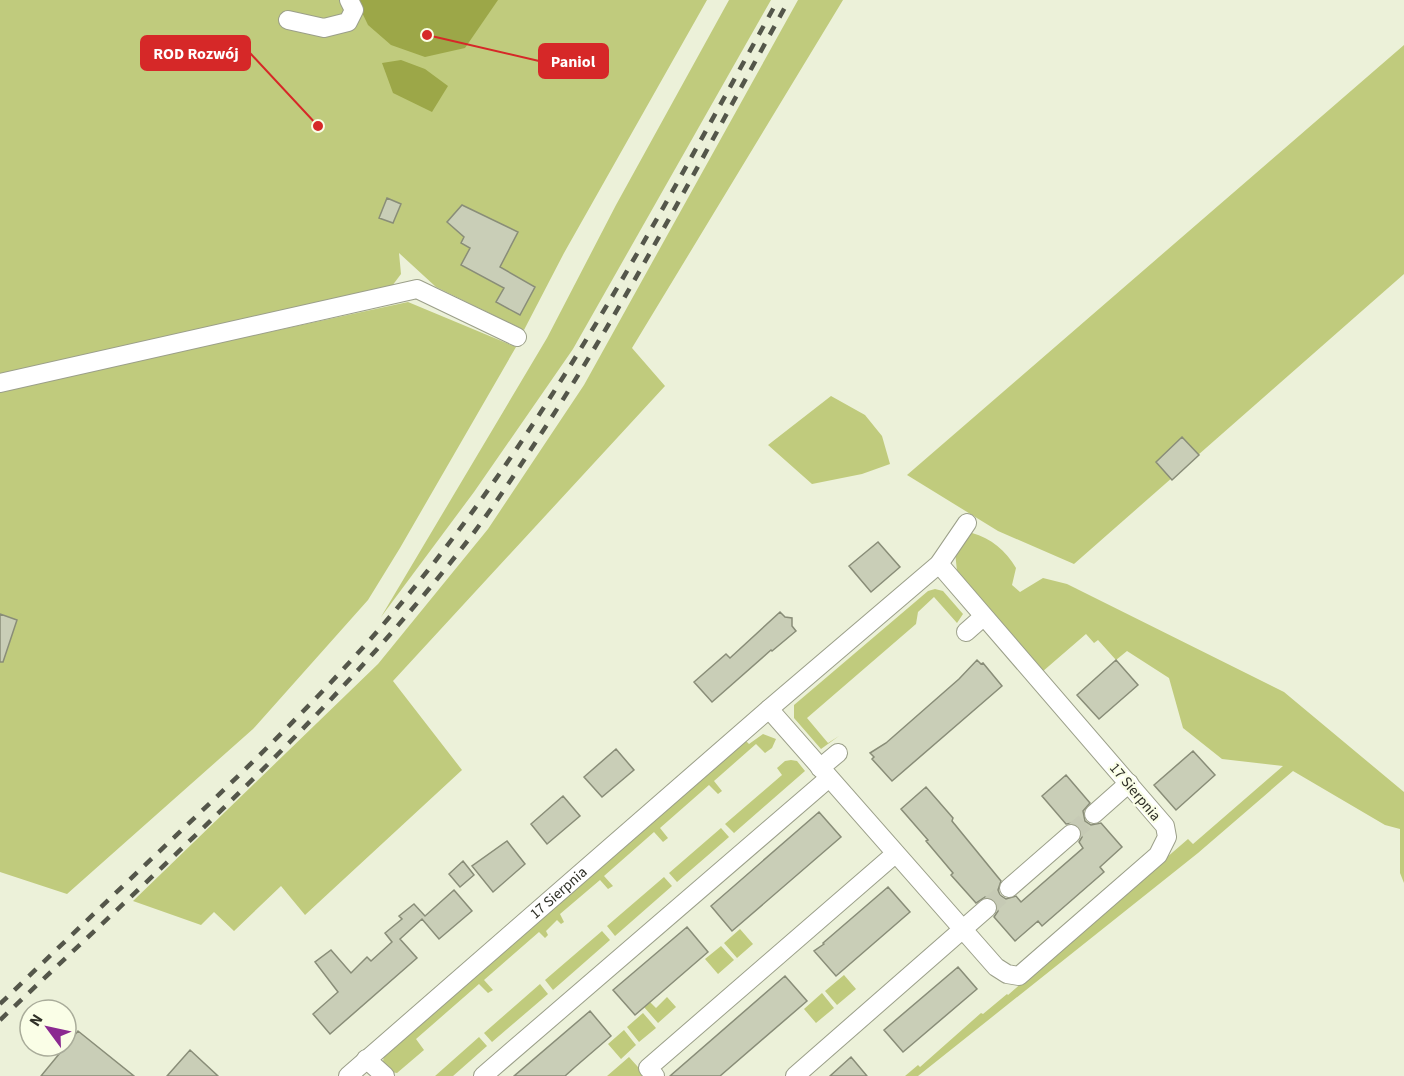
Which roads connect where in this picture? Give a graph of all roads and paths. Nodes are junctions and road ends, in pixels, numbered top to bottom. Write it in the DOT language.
graph roads {
  1 [pos="349,0"];
  2 [pos="288,20"];
  3 [pos="517,337"];
  4 [pos="0,383"];
  5 [pos="967,522"];
  6 [pos="939,564"];
  7 [pos="984,617"];
  8 [pos="966,632"];
  9 [pos="769,709"];
  10 [pos="837,753"];
  11 [pos="824,773"];
  12 [pos="1129,783"];
  13 [pos="1094,814"];
  14 [pos="1071,834"];
  15 [pos="896,854"];
  16 [pos="1009,888"];
  17 [pos="987,908"];
  18 [pos="963,929"];
  19 [pos="366,1059"];
  20 [pos="348,1076"];
  21 [pos="385,1076"];
  22 [pos="483,1076"];
  23 [pos="655,1076"];
  24 [pos="795,1076"];
  1 -- 2 [label="street"];
  3 -- 4 [label="street"];
  5 -- 6 [label="street, 17 Sierpnia"];
  6 -- 7 [label="street, 17 Sierpnia"];
  6 -- 9 [label="street, 17 Sierpnia"];
  7 -- 8 [label="street"];
  7 -- 12 [label="street, 17 Sierpnia"];
  9 -- 11 [label="street, 17 Sierpnia"];
  9 -- 19 [label="street, 17 Sierpnia"];
  10 -- 11 [label="street"];
  11 -- 15 [label="street, 17 Sierpnia"];
  11 -- 22 [label="street"];
  12 -- 13 [label="street"];
  12 -- 18 [label="street, 17 Sierpnia"];
  14 -- 16 [label="street"];
  15 -- 18 [label="street, 17 Sierpnia"];
  15 -- 23 [label="street"];
  17 -- 18 [label="street"];
  18 -- 24 [label="street"];
  19 -- 20 [label="street, 17 Sierpnia"];
  19 -- 21 [label="street"];
}
